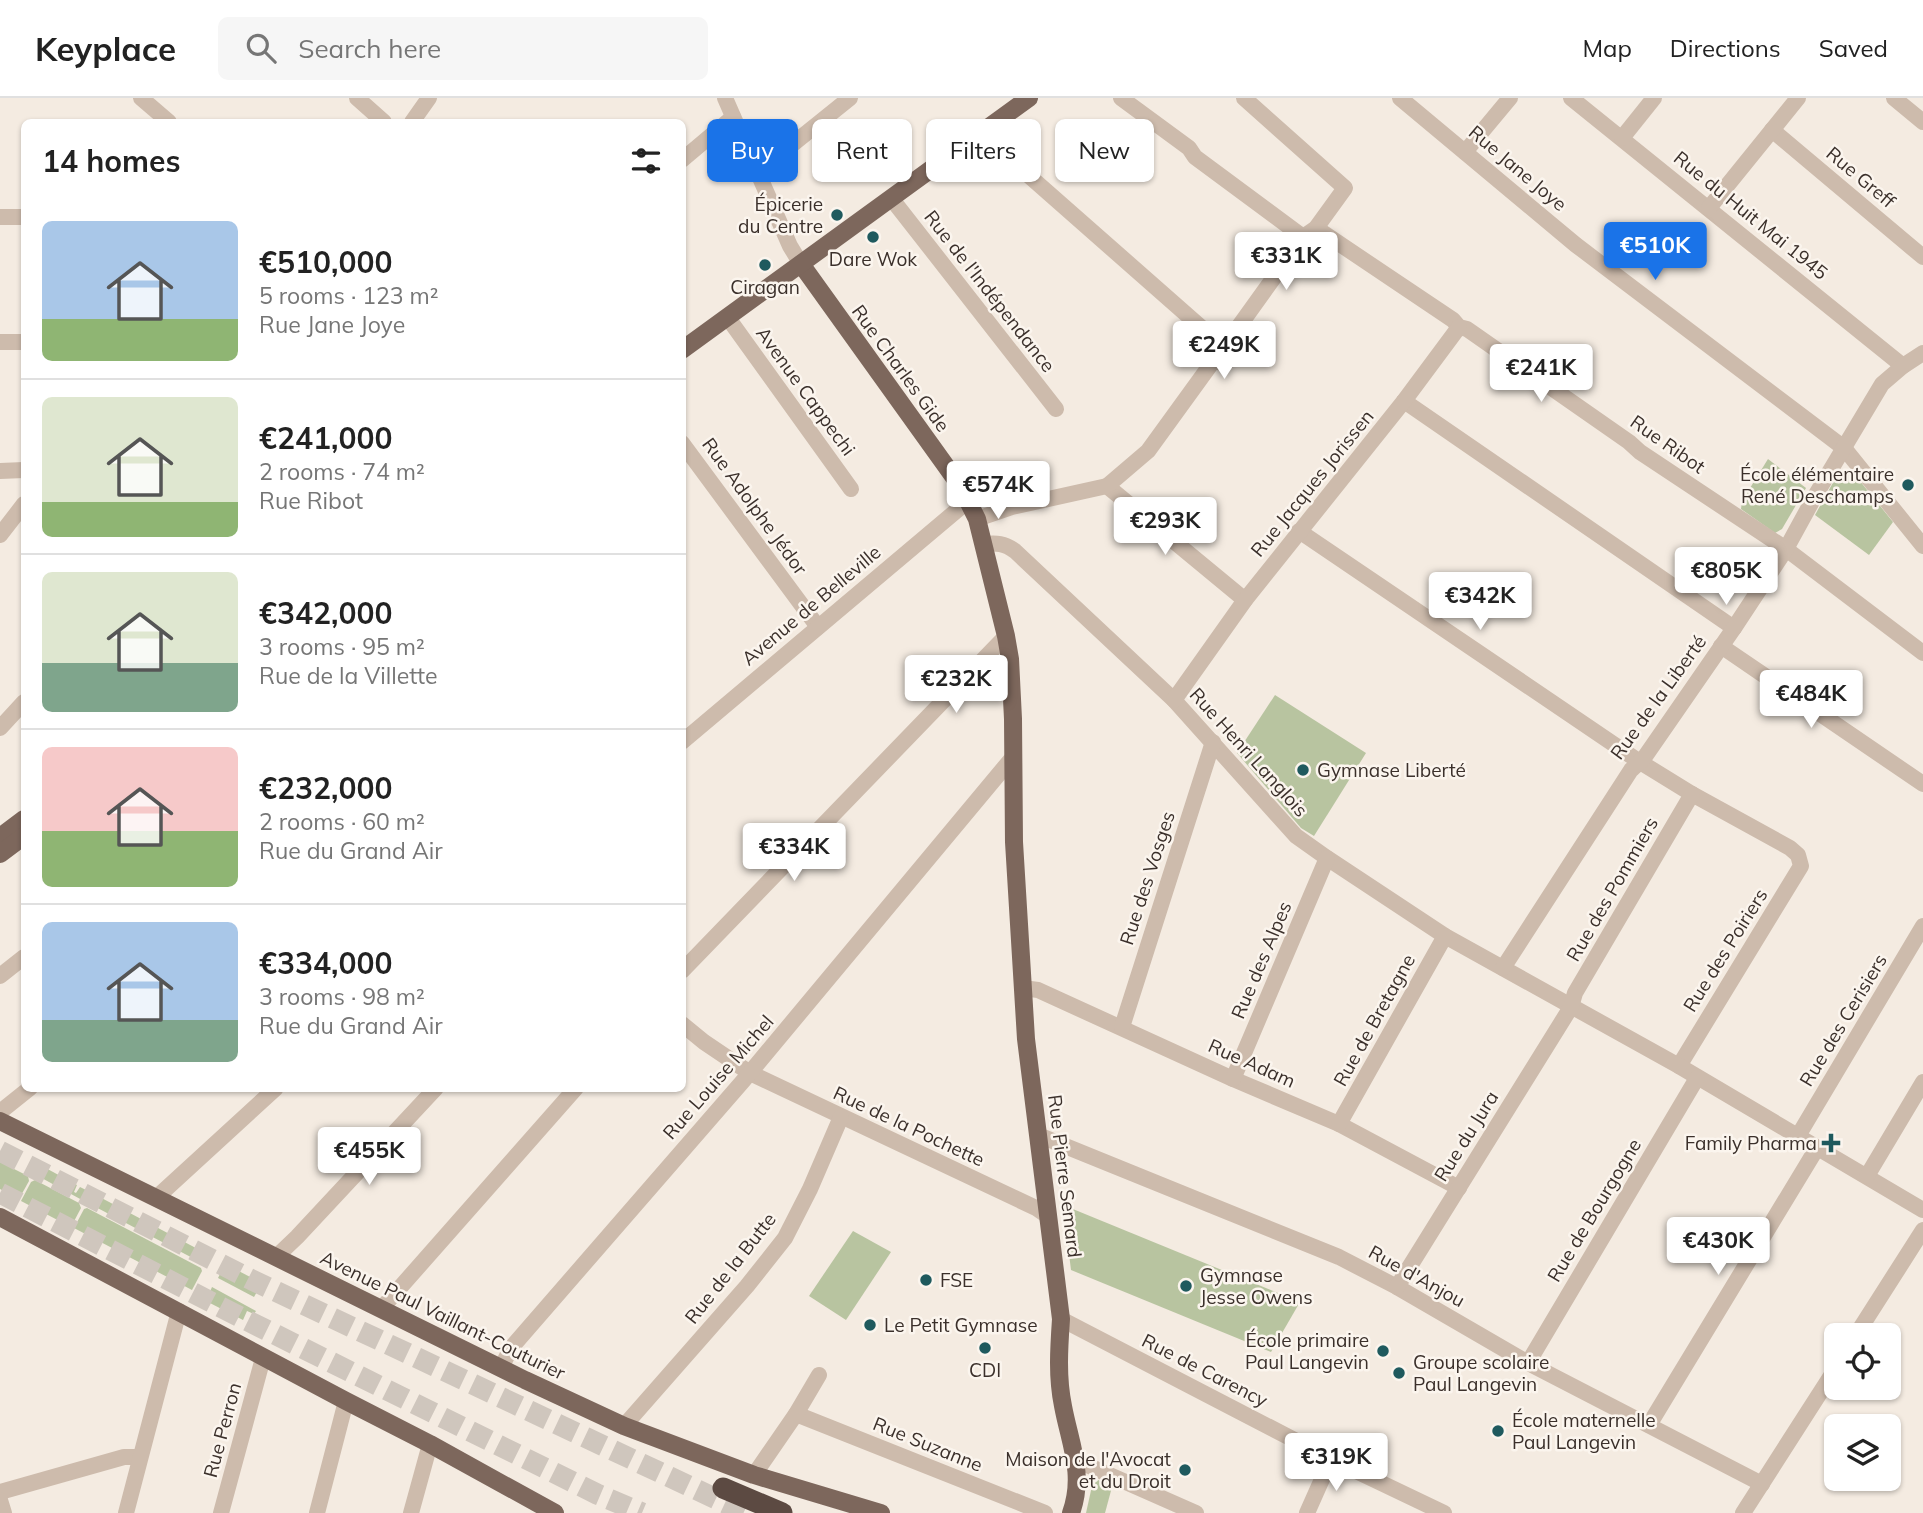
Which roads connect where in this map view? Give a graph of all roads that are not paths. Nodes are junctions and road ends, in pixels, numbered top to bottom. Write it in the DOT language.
graph roads {
  1 [pos="141,98"];
  2 [pos="357,98"];
  3 [pos="429,98"];
  4 [pos="725,98"];
  5 [pos="850,98"];
  6 [pos="1029,98"];
  7 [pos="1122,98"];
  8 [pos="1244,98"];
  9 [pos="1400,98"];
  10 [pos="1510,98"];
  11 [pos="1571,98"];
  12 [pos="1654,98"];
  13 [pos="1798,98"];
  14 [pos="1894,98"];
  15 [pos="733,117"];
  16 [pos="166,119"];
  17 [pos="381,119"];
  18 [pos="414,119"];
  19 [pos="1001,119"];
  20 [pos="1923,122"];
  21 [pos="1772,130"];
  22 [pos="1622,138"];
  23 [pos="798,140"];
  24 [pos="1465,152"];
  25 [pos="686,157"];
  26 [pos="926,173"];
  27 [pos="762,182"];
  28 [pos="1037,182"];
  29 [pos="891,198"];
  30 [pos="1709,208"];
  31 [pos="21,217"];
  32 [pos="0,218"];
  33 [pos="1310,232"];
  34 [pos="1923,257"];
  35 [pos="801,264"];
  36 [pos="728,318"];
  37 [pos="1459,327"];
  38 [pos="0,342"];
  39 [pos="21,342"];
  40 [pos="686,347"];
  41 [pos="1923,353"];
  42 [pos="1214,360"];
  43 [pos="1903,366"];
  44 [pos="1404,401"];
  45 [pos="1056,409"];
  46 [pos="686,448"];
  47 [pos="1844,448"];
  48 [pos="21,470"];
  49 [pos="0,471"];
  50 [pos="1107,486"];
  51 [pos="851,489"];
  52 [pos="968,501"];
  53 [pos="21,508"];
  54 [pos="1003,510"];
  55 [pos="977,519"];
  56 [pos="1299,531"];
  57 [pos="0,535"];
  58 [pos="990,543"];
  59 [pos="1923,546"];
  60 [pos="1786,549"];
  61 [pos="1245,600"];
  62 [pos="818,627"];
  63 [pos="1734,628"];
  64 [pos="1006,636"];
  65 [pos="1721,646"];
  66 [pos="1923,653"];
  67 [pos="1174,700"];
  68 [pos="21,705"];
  69 [pos="0,728"];
  70 [pos="686,739"];
  71 [pos="1213,741"];
  72 [pos="1013,757"];
  73 [pos="1640,762"];
  74 [pos="1923,783"];
  75 [pos="1692,794"];
  76 [pos="21,821"];
  77 [pos="0,836"];
  78 [pos="21,838"];
  79 [pos="1014,842"];
  80 [pos="0,854"];
  81 [pos="1327,858"];
  82 [pos="1923,926"];
  83 [pos="1445,936"];
  84 [pos="21,959"];
  85 [pos="686,967"];
  86 [pos="1503,968"];
  87 [pos="0,976"];
  88 [pos="1023,988"];
  89 [pos="1571,1007"];
  90 [pos="686,1027"];
  91 [pos="1122,1027"];
  92 [pos="1679,1066"];
  93 [pos="750,1073"];
  94 [pos="1697,1077"];
  95 [pos="1233,1079"];
  96 [pos="1923,1082"];
  97 [pos="25,1092"];
  98 [pos="272,1092"];
  99 [pos="432,1092"];
  100 [pos="572,1092"];
  101 [pos="0,1112"];
  102 [pos="841,1117"];
  103 [pos="0,1121"];
  104 [pos="1339,1124"];
  105 [pos="1038,1135"];
  106 [pos="1798,1136"];
  107 [pos="1817,1148"];
  108 [pos="1867,1175"];
  109 [pos="1459,1188"];
  110 [pos="156,1198"];
  111 [pos="1923,1210"];
  112 [pos="0,1217"];
  113 [pos="1049,1217"];
  114 [pos="1923,1230"];
  115 [pos="276,1256"];
  116 [pos="1397,1287"];
  117 [pos="382,1308"];
  118 [pos="179,1311"];
  119 [pos="1061,1319"];
  120 [pos="1864,1323"];
  121 [pos="264,1358"];
  122 [pos="1528,1363"];
  123 [pos="501,1368"];
  124 [pos="819,1375"];
  125 [pos="1824,1387"];
  126 [pos="345,1401"];
  127 [pos="796,1414"];
  128 [pos="1649,1425"];
  129 [pos="624,1426"];
  130 [pos="430,1444"];
  131 [pos="140,1457"];
  132 [pos="1331,1459"];
  133 [pos="1077,1463"];
  134 [pos="754,1475"];
  135 [pos="1762,1484"];
  136 [pos="723,1488"];
  137 [pos="0,1492"];
  138 [pos="0,1500"];
  139 [pos="546,1511"];
  140 [pos="4,1513"];
  141 [pos="126,1513"];
  142 [pos="221,1513"];
  143 [pos="317,1513"];
  144 [pos="411,1513"];
  145 [pos="782,1513"];
  146 [pos="881,1513"];
  147 [pos="1045,1513"];
  148 [pos="1071,1513"];
  149 [pos="1196,1513"];
  150 [pos="1307,1513"];
  151 [pos="1444,1513"];
  152 [pos="1744,1513"];
  1 -- 16 [label="street"];
  2 -- 17 [label="street"];
  3 -- 18 [label="street"];
  4 -- 15 [label="street, Rue Charles Gide"];
  5 -- 23 [label="street"];
  6 -- 19 [label="main road"];
  7 -- 33 [label="street, Rue Ribot"];
  8 -- 33 [label="street"];
  9 -- 24 [label="street, Rue Jane Joye"];
  10 -- 24 [label="street"];
  11 -- 22 [label="street, Rue du Huit Mai 1945"];
  12 -- 22 [label="street"];
  13 -- 21 [label="street"];
  14 -- 20 [label="street"];
  15 -- 25 [label="street"];
  21 -- 30 [label="street"];
  21 -- 34 [label="street, Rue Greff"];
  22 -- 30 [label="street, Rue du Huit Mai 1945"];
  24 -- 47 [label="street, Rue Jane Joye"];
  26 -- 29 [label="main road"];
  27 -- 35 [label="street, Rue Charles Gide"];
  28 -- 42 [label="street"];
  29 -- 35 [label="main road"];
  29 -- 45 [label="street, Rue de l'Indépendance"];
  30 -- 43 [label="street, Rue du Huit Mai 1945"];
  31 -- 32 [label="street"];
  33 -- 37 [label="street, Rue Ribot"];
  33 -- 42 [label="street"];
  35 -- 36 [label="main road"];
  35 -- 52 [label="main road, Rue Charles Gide"];
  36 -- 40 [label="main road"];
  36 -- 51 [label="street, Avenue Cappechi"];
  37 -- 44 [label="street, Rue Jacques Jorissen"];
  37 -- 60 [label="street, Rue Ribot"];
  38 -- 39 [label="street"];
  41 -- 43 [label="street, Rue de la Liberté"];
  42 -- 50 [label="street"];
  43 -- 47 [label="street, Rue de la Liberté"];
  44 -- 56 [label="street, Rue Jacques Jorissen"];
  44 -- 63 [label="street"];
  46 -- 62 [label="street, Rue Adolphe Jédor"];
  47 -- 59 [label="street, Rue Jane Joye"];
  47 -- 60 [label="street, Rue de la Liberté"];
  48 -- 49 [label="street"];
  50 -- 54 [label="street"];
  50 -- 61 [label="street"];
  52 -- 55 [label="main road, Rue Charles Gide"];
  52 -- 62 [label="street, Avenue de Belleville"];
  53 -- 57 [label="street"];
  54 -- 55 [label="street"];
  54 -- 58 [label="street"];
  55 -- 58 [label="main road, Rue Charles Gide"];
  56 -- 61 [label="street, Rue Jacques Jorissen"];
  56 -- 73 [label="street"];
  58 -- 64 [label="main road, Rue Charles Gide"];
  58 -- 67 [label="street, Rue Henri Langlois"];
  60 -- 63 [label="street, Rue de la Liberté"];
  60 -- 66 [label="street, Rue Ribot"];
  61 -- 67 [label="street, Rue Jacques Jorissen"];
  62 -- 70 [label="street, Avenue de Belleville"];
  63 -- 65 [label="street, Rue de la Liberté"];
  64 -- 72 [label="main road, Rue Charles Gide"];
  64 -- 85 [label="street"];
  65 -- 73 [label="street, Rue de la Liberté"];
  65 -- 74 [label="street"];
  67 -- 71 [label="street, Rue Henri Langlois"];
  68 -- 69 [label="street"];
  71 -- 81 [label="street, Rue Henri Langlois"];
  71 -- 91 [label="street, Rue des Vosges"];
  72 -- 79 [label="main road, Rue Charles Gide"];
  72 -- 93 [label="street, Rue Louise Michel"];
  73 -- 75 [label="street"];
  73 -- 86 [label="street, Rue de la Liberté"];
  75 -- 89 [label="street, Rue des Pommiers"];
  75 -- 92 [label="street, Rue des Poiriers"];
  76 -- 77 [label="main road"];
  78 -- 80 [label="main road"];
  79 -- 88 [label="main road, Rue Pierre Semard"];
  81 -- 83 [label="street, Rue Henri Langlois"];
  81 -- 95 [label="street, Rue des Alpes"];
  82 -- 106 [label="street, Rue des Cerisiers"];
  83 -- 86 [label="street, Rue Henri Langlois"];
  83 -- 104 [label="street, Rue de Bretagne"];
  84 -- 87 [label="street"];
  86 -- 89 [label="street, Rue Henri Langlois"];
  88 -- 91 [label="street, Rue Adam"];
  88 -- 105 [label="main road, Rue Pierre Semard"];
  89 -- 92 [label="street, Rue Henri Langlois"];
  89 -- 109 [label="street, Rue du Jura"];
  90 -- 93 [label="street, Rue de la Pochette"];
  91 -- 95 [label="street, Rue Adam"];
  92 -- 94 [label="street, Rue Henri Langlois"];
  93 -- 102 [label="street, Rue de la Pochette"];
  93 -- 123 [label="street, Rue Louise Michel"];
  94 -- 106 [label="street, Rue Henri Langlois"];
  94 -- 122 [label="street, Rue de Bourgogne"];
  95 -- 104 [label="street, Rue Adam"];
  96 -- 108 [label="street"];
  97 -- 101 [label="street"];
  98 -- 110 [label="street"];
  99 -- 115 [label="street"];
  100 -- 117 [label="street"];
  102 -- 113 [label="street, Rue de la Pochette"];
  102 -- 129 [label="street, Rue de la Butte"];
  103 -- 110 [label="main road, Avenue Paul Vaillant-Couturier"];
  104 -- 109 [label="street, Rue Adam"];
  105 -- 113 [label="main road, Rue Pierre Semard"];
  105 -- 116 [label="street, Rue d'Anjou"];
  106 -- 107 [label="street, Rue Henri Langlois"];
  107 -- 108 [label="street, Rue Henri Langlois"];
  107 -- 128 [label="street"];
  108 -- 111 [label="street, Rue Henri Langlois"];
  109 -- 116 [label="street, Rue du Jura"];
  110 -- 115 [label="main road, Avenue Paul Vaillant-Couturier"];
  112 -- 118 [label="main road"];
  113 -- 119 [label="main road, Rue Pierre Semard"];
  114 -- 120 [label="street"];
  115 -- 117 [label="main road, Avenue Paul Vaillant-Couturier"];
  116 -- 122 [label="street, Rue d'Anjou"];
  117 -- 123 [label="main road, Avenue Paul Vaillant-Couturier"];
  118 -- 121 [label="main road"];
  118 -- 131 [label="street"];
  119 -- 132 [label="street, Rue de Carency"];
  119 -- 133 [label="main road, Rue Pierre Semard"];
  121 -- 126 [label="main road"];
  121 -- 142 [label="street, Rue Perron"];
  122 -- 128 [label="street, Rue d'Anjou"];
  123 -- 129 [label="main road, Avenue Paul Vaillant-Couturier"];
  124 -- 127 [label="street"];
  125 -- 135 [label="street"];
  126 -- 130 [label="main road"];
  126 -- 143 [label="street"];
  127 -- 134 [label="street"];
  127 -- 147 [label="street, Rue Suzanne"];
  128 -- 135 [label="street, Rue d'Anjou"];
  129 -- 134 [label="main road, Avenue Paul Vaillant-Couturier"];
  130 -- 139 [label="main road"];
  130 -- 144 [label="street"];
  131 -- 137 [label="street"];
  131 -- 141 [label="street"];
  132 -- 150 [label="street"];
  132 -- 151 [label="street, Rue de Carency"];
  133 -- 148 [label="main road, Rue Pierre Semard"];
  133 -- 149 [label="street"];
  134 -- 146 [label="main road, Avenue Paul Vaillant-Couturier"];
  135 -- 152 [label="street"];
  136 -- 145 [label="highway"];
  138 -- 140 [label="street"];
}
